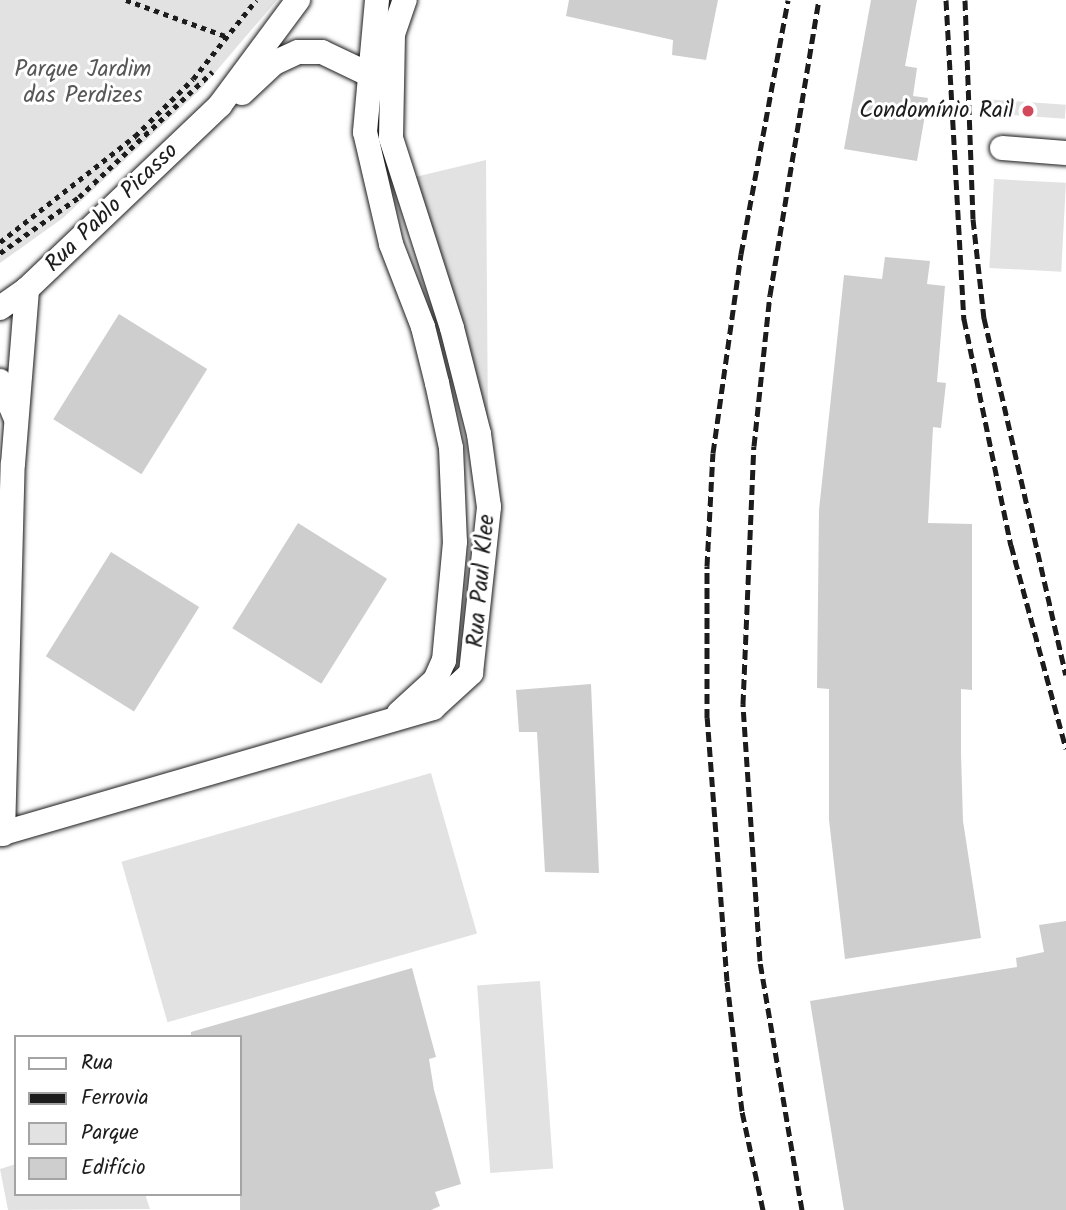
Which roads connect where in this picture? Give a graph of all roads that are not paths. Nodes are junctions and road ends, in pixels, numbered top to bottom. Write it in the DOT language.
graph roads {
  1 [pos="298,0"];
  2 [pos="377,0"];
  3 [pos="405,0"];
  4 [pos="366,73"];
  5 [pos="220,105"];
  6 [pos="1002,148"];
  7 [pos="1066,153"];
  8 [pos="27,289"];
  9 [pos="0,308"];
  10 [pos="0,381"];
  11 [pos="17,421"];
  12 [pos="395,715"];
  13 [pos="1,834"];
  1 -- 5 [label="street, Rua Pablo Picasso"];
  2 -- 4 [label="street, Rua Paul Klee"];
  3 -- 12 [label="street, Rua Paul Klee"];
  4 -- 5 [label="street, Rua Pablo Picasso"];
  4 -- 12 [label="street, Rua Paul Klee"];
  5 -- 8 [label="street, Rua Pablo Picasso"];
  6 -- 7 [label="street"];
  8 -- 9 [label="street, Rua Pablo Picasso"];
  8 -- 11 [label="street"];
  10 -- 11 [label="street"];
  11 -- 13 [label="street"];
  12 -- 13 [label="street"];
}
